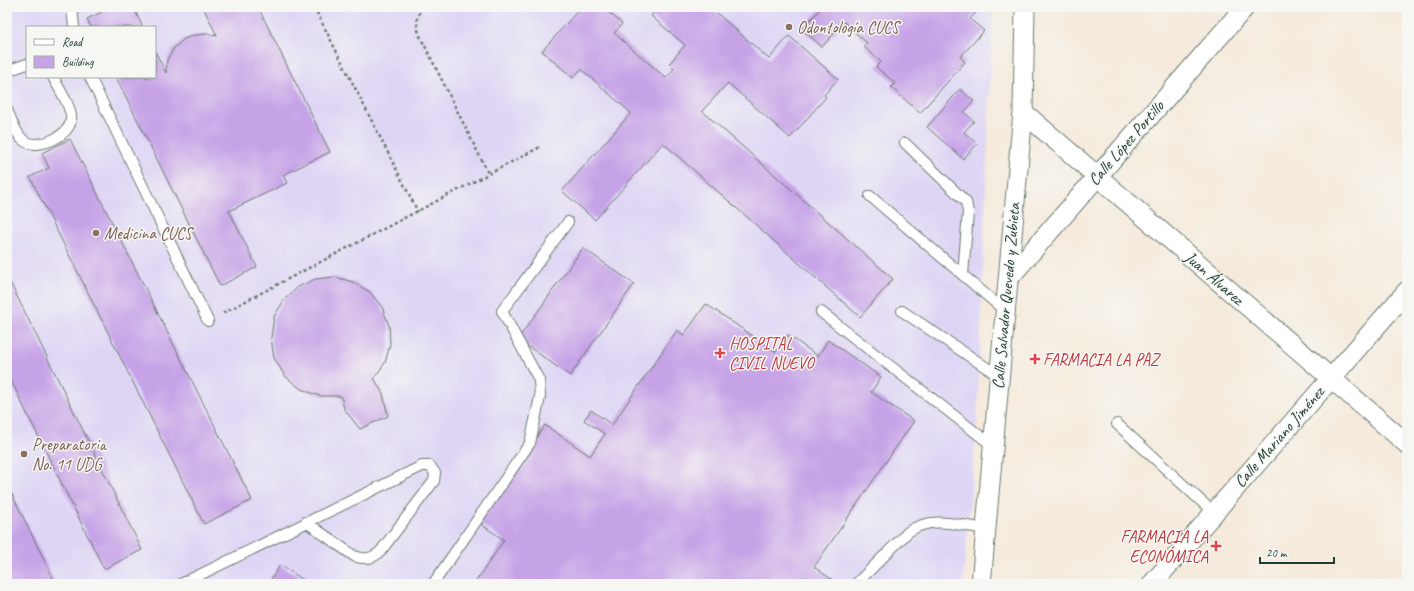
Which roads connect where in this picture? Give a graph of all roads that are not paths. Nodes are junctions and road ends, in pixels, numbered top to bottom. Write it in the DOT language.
graph roads {
  1 [pos="72,7"];
  2 [pos="1025,7"];
  3 [pos="1245,7"];
  4 [pos="74,26"];
  5 [pos="26,64"];
  6 [pos="7,71"];
  7 [pos="54,78"];
  8 [pos="90,78"];
  9 [pos="7,110"];
  10 [pos="1023,112"];
  11 [pos="905,143"];
  12 [pos="1097,177"];
  13 [pos="870,196"];
  14 [pos="568,222"];
  15 [pos="963,275"];
  16 [pos="1008,279"];
  17 [pos="1407,291"];
  18 [pos="902,311"];
  19 [pos="1005,311"];
  20 [pos="821,312"];
  21 [pos="208,321"];
  22 [pos="999,376"];
  23 [pos="1330,379"];
  24 [pos="1117,424"];
  25 [pos="1407,444"];
  26 [pos="993,446"];
  27 [pos="1214,513"];
  28 [pos="306,522"];
  29 [pos="986,529"];
  30 [pos="181,584"];
  31 [pos="433,584"];
  32 [pos="856,584"];
  33 [pos="981,584"];
  34 [pos="1152,584"];
  1 -- 4 [label="lane"];
  2 -- 10 [label="street, Calle Salvador Quevedo y Zubieta"];
  3 -- 12 [label="street, Calle López Portillo"];
  5 -- 6 [label="lane"];
  7 -- 9 [label="lane"];
  8 -- 21 [label="lane"];
  10 -- 12 [label="street, Juan Álvarez"];
  10 -- 16 [label="street, Calle Salvador Quevedo y Zubieta"];
  11 -- 15 [label="lane"];
  12 -- 16 [label="street, Calle López Portillo"];
  12 -- 23 [label="street, Juan Álvarez"];
  13 -- 15 [label="lane"];
  14 -- 31 [label="lane"];
  15 -- 19 [label="lane"];
  16 -- 19 [label="street, Calle Salvador Quevedo y Zubieta"];
  17 -- 23 [label="street, Calle Mariano Jiménez"];
  18 -- 22 [label="lane"];
  19 -- 22 [label="street, Calle Salvador Quevedo y Zubieta"];
  20 -- 26 [label="lane"];
  22 -- 26 [label="street, Calle Salvador Quevedo y Zubieta"];
  23 -- 25 [label="street, Juan Álvarez"];
  23 -- 27 [label="street, Calle Mariano Jiménez"];
  24 -- 27 [label="lane"];
  26 -- 29 [label="street, Calle Salvador Quevedo y Zubieta"];
  27 -- 34 [label="street, Calle Mariano Jiménez"];
  28 -- 28 [label="lane"];
  28 -- 30 [label="lane"];
  29 -- 32 [label="lane"];
  29 -- 33 [label="street, Calle Salvador Quevedo y Zubieta"];
}
